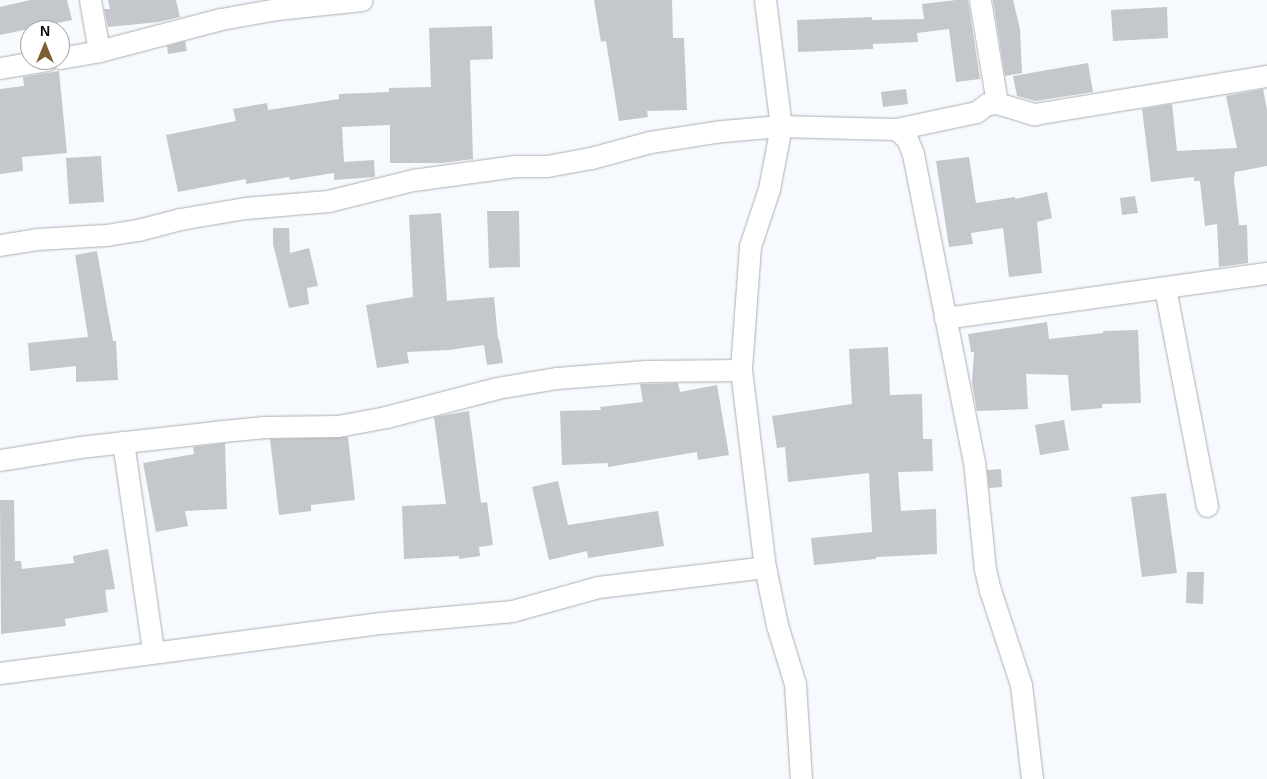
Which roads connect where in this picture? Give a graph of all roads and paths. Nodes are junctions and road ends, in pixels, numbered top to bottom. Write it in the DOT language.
graph roads {
  1 [pos="90,0"];
  2 [pos="362,0"];
  3 [pos="765,0"];
  4 [pos="980,0"];
  5 [pos="99,51"];
  6 [pos="70,56"];
  7 [pos="20,65"];
  8 [pos="0,68"];
  9 [pos="1267,76"];
  10 [pos="997,103"];
  11 [pos="781,126"];
  12 [pos="896,129"];
  13 [pos="0,246"];
  14 [pos="1267,274"];
  15 [pos="1164,288"];
  16 [pos="945,318"];
  17 [pos="741,370"];
  18 [pos="123,442"];
  19 [pos="0,460"];
  20 [pos="1207,506"];
  21 [pos="765,567"];
  22 [pos="153,651"];
  23 [pos="0,673"];
  24 [pos="798,779"];
  25 [pos="801,779"];
  26 [pos="1032,779"];
  1 -- 5 [label="street"];
  2 -- 5 [label="street"];
  3 -- 11 [label="street"];
  4 -- 10 [label="street"];
  5 -- 6 [label="street"];
  7 -- 8 [label="street"];
  9 -- 10 [label="street"];
  10 -- 12 [label="street"];
  11 -- 12 [label="street"];
  11 -- 13 [label="street"];
  11 -- 17 [label="street"];
  12 -- 16 [label="street"];
  14 -- 15 [label="street"];
  15 -- 16 [label="street"];
  15 -- 20 [label="street"];
  16 -- 26 [label="street"];
  17 -- 18 [label="street"];
  17 -- 21 [label="street"];
  18 -- 19 [label="street"];
  18 -- 22 [label="street"];
  21 -- 22 [label="street"];
  21 -- 25 [label="street"];
  22 -- 23 [label="street"];
  24 -- 25 [label="street"];
}
